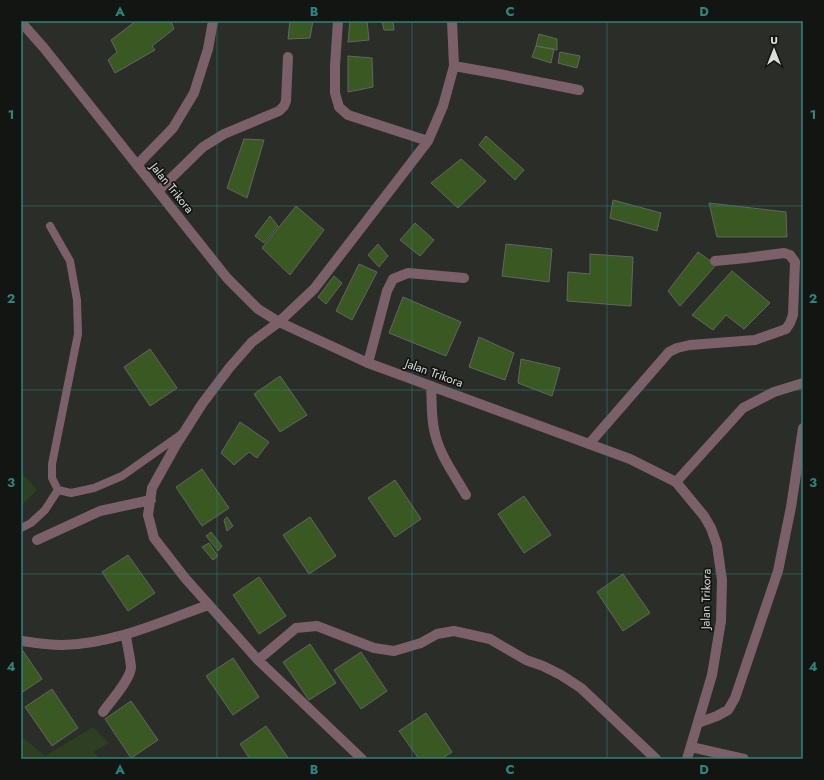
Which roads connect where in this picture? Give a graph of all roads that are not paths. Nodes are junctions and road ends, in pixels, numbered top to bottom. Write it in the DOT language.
graph roads {
  1 [pos="213,21"];
  2 [pos="338,21"];
  3 [pos="452,21"];
  4 [pos="21,22"];
  5 [pos="288,57"];
  6 [pos="454,66"];
  7 [pos="579,90"];
  8 [pos="428,141"];
  9 [pos="137,165"];
  10 [pos="158,191"];
  11 [pos="50,226"];
  12 [pos="715,260"];
  13 [pos="464,278"];
  14 [pos="279,322"];
  15 [pos="368,363"];
  16 [pos="803,383"];
  17 [pos="431,386"];
  18 [pos="803,428"];
  19 [pos="185,431"];
  20 [pos="589,444"];
  21 [pos="802,448"];
  22 [pos="676,482"];
  23 [pos="58,490"];
  24 [pos="466,495"];
  25 [pos="150,500"];
  26 [pos="21,528"];
  27 [pos="37,540"];
  28 [pos="208,605"];
  29 [pos="126,635"];
  30 [pos="22,641"];
  31 [pos="258,660"];
  32 [pos="103,712"];
  33 [pos="698,723"];
  34 [pos="691,747"];
  35 [pos="362,759"];
  36 [pos="656,759"];
  37 [pos="687,759"];
  38 [pos="744,759"];
  1 -- 9 [label="street"];
  2 -- 8 [label="street"];
  3 -- 6 [label="street"];
  4 -- 9 [label="street, Jalan Trikora"];
  5 -- 10 [label="street"];
  6 -- 7 [label="street"];
  6 -- 8 [label="street"];
  8 -- 14 [label="street"];
  9 -- 10 [label="street, Jalan Trikora"];
  10 -- 14 [label="street, Jalan Trikora"];
  11 -- 23 [label="lane"];
  12 -- 20 [label="street"];
  13 -- 15 [label="street"];
  14 -- 15 [label="street, Jalan Trikora"];
  14 -- 19 [label="street"];
  15 -- 17 [label="street, Jalan Trikora"];
  16 -- 22 [label="street"];
  17 -- 20 [label="street, Jalan Trikora"];
  17 -- 24 [label="street"];
  18 -- 21 [label="street"];
  19 -- 23 [label="lane"];
  19 -- 25 [label="street"];
  20 -- 22 [label="street, Jalan Trikora"];
  21 -- 33 [label="street"];
  22 -- 33 [label="street, Jalan Trikora"];
  23 -- 26 [label="lane"];
  25 -- 27 [label="street"];
  25 -- 28 [label="street"];
  28 -- 29 [label="street"];
  28 -- 31 [label="street"];
  29 -- 30 [label="street"];
  29 -- 32 [label="street"];
  31 -- 35 [label="street"];
  31 -- 36 [label="street"];
  33 -- 34 [label="street, Jalan Trikora"];
  34 -- 37 [label="street, Jalan Trikora"];
  34 -- 38 [label="street"];
}
